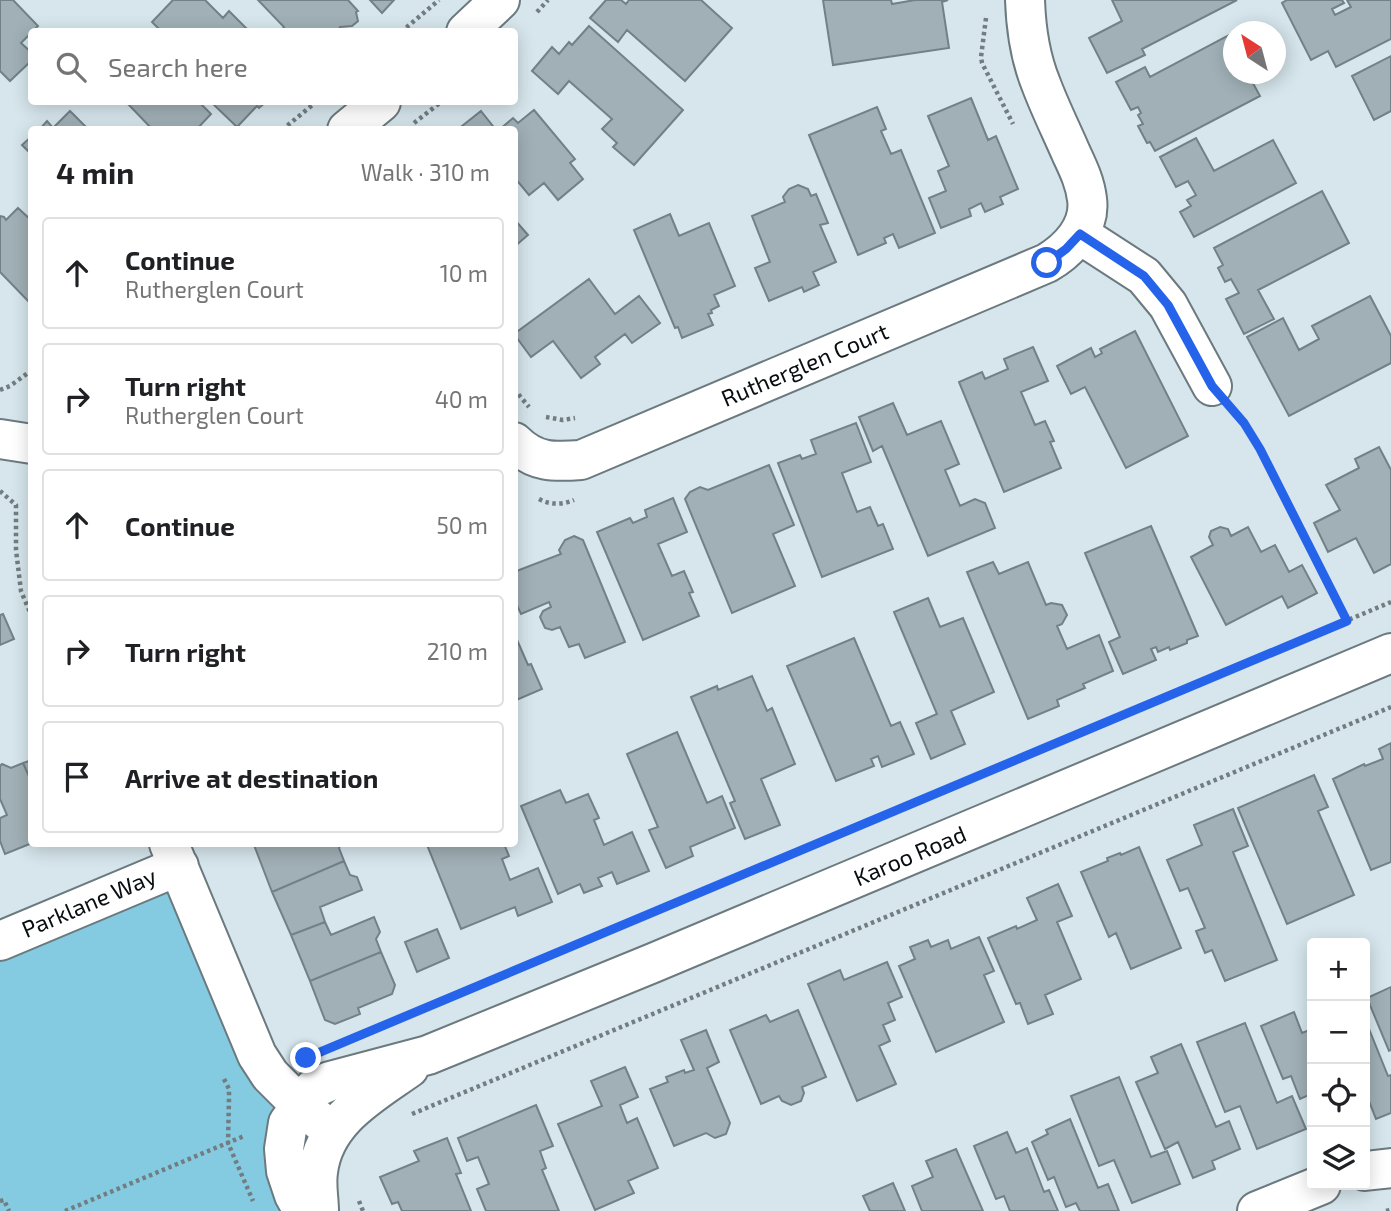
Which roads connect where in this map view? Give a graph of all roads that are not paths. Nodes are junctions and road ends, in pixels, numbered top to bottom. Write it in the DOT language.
graph roads {
  1 [pos="500,0"];
  2 [pos="1025,0"];
  3 [pos="470,28"];
  4 [pos="377,105"];
  5 [pos="352,126"];
  6 [pos="1080,234"];
  7 [pos="1212,386"];
  8 [pos="0,439"];
  9 [pos="521,440"];
  10 [pos="28,443"];
  11 [pos="1391,653"];
  12 [pos="174,855"];
  13 [pos="0,941"];
  14 [pos="428,1055"];
  15 [pos="300,1105"];
  16 [pos="332,1131"];
  17 [pos="1391,1168"];
  18 [pos="1370,1170"];
  19 [pos="1309,1190"];
  20 [pos="303,1211"];
  21 [pos="319,1211"];
  22 [pos="1258,1211"];
  1 -- 3 [label="street"];
  2 -- 6 [label="street"];
  4 -- 5 [label="street"];
  6 -- 7 [label="street"];
  6 -- 9 [label="street, Rutherglen Court"];
  8 -- 10 [label="street"];
  11 -- 14 [label="street, Karoo Road"];
  12 -- 13 [label="street, Parklane Way"];
  12 -- 15 [label="street"];
  14 -- 15 [label="street, Karoo Road"];
  14 -- 16 [label="street, Karoo Road"];
  15 -- 16 [label="street"];
  15 -- 20 [label="street, Karoo Road"];
  16 -- 21 [label="street, Karoo Road"];
  17 -- 18 [label="street"];
  19 -- 22 [label="street"];
}
